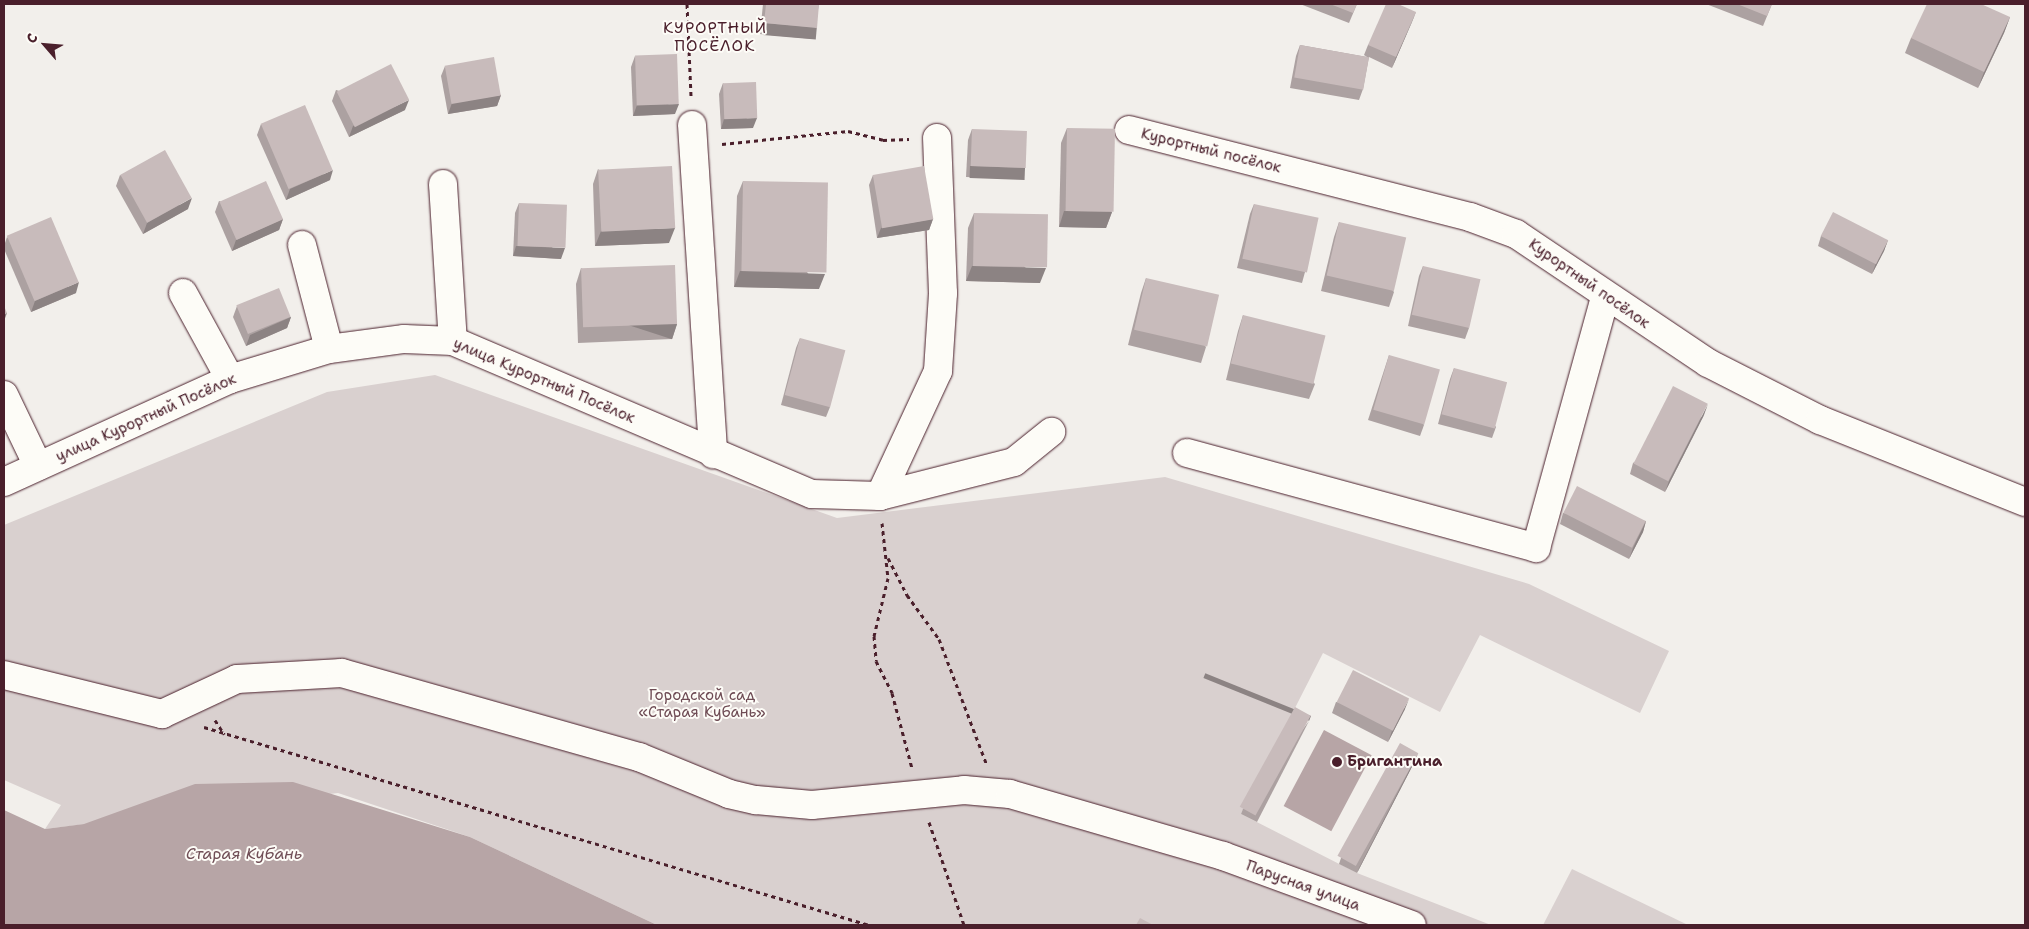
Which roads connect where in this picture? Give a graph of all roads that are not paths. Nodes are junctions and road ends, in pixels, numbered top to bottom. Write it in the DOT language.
graph roads {
  1 [pos="1129,130"];
  2 [pos="693,136"];
  3 [pos="937,138"];
  4 [pos="443,184"];
  5 [pos="302,245"];
  6 [pos="183,293"];
  7 [pos="1605,298"];
  8 [pos="454,340"];
  9 [pos="329,349"];
  10 [pos="230,379"];
  11 [pos="4,395"];
  12 [pos="1051,432"];
  13 [pos="1188,453"];
  14 [pos="713,454"];
  15 [pos="38,466"];
  16 [pos="4,482"];
  17 [pos="880,496"];
  18 [pos="2025,502"];
  19 [pos="4,675"];
  20 [pos="1412,925"];
  1 -- 7 [label="street, Курортный посёлок"];
  2 -- 14 [label="street"];
  3 -- 17 [label="street"];
  4 -- 8 [label="street"];
  5 -- 9 [label="street"];
  6 -- 10 [label="street"];
  7 -- 13 [label="street"];
  7 -- 18 [label="street, Курортный посёлок"];
  8 -- 9 [label="street, улица Курортный Посёлок"];
  8 -- 14 [label="street, улица Курортный Посёлок"];
  9 -- 10 [label="street, улица Курортный Посёлок"];
  10 -- 15 [label="street, улица Курортный Посёлок"];
  11 -- 15 [label="street"];
  12 -- 17 [label="street, улица Курортный Посёлок"];
  14 -- 17 [label="street, улица Курортный Посёлок"];
  15 -- 16 [label="street, улица Курортный Посёлок"];
  19 -- 20 [label="street, Парусная улица"];
}
